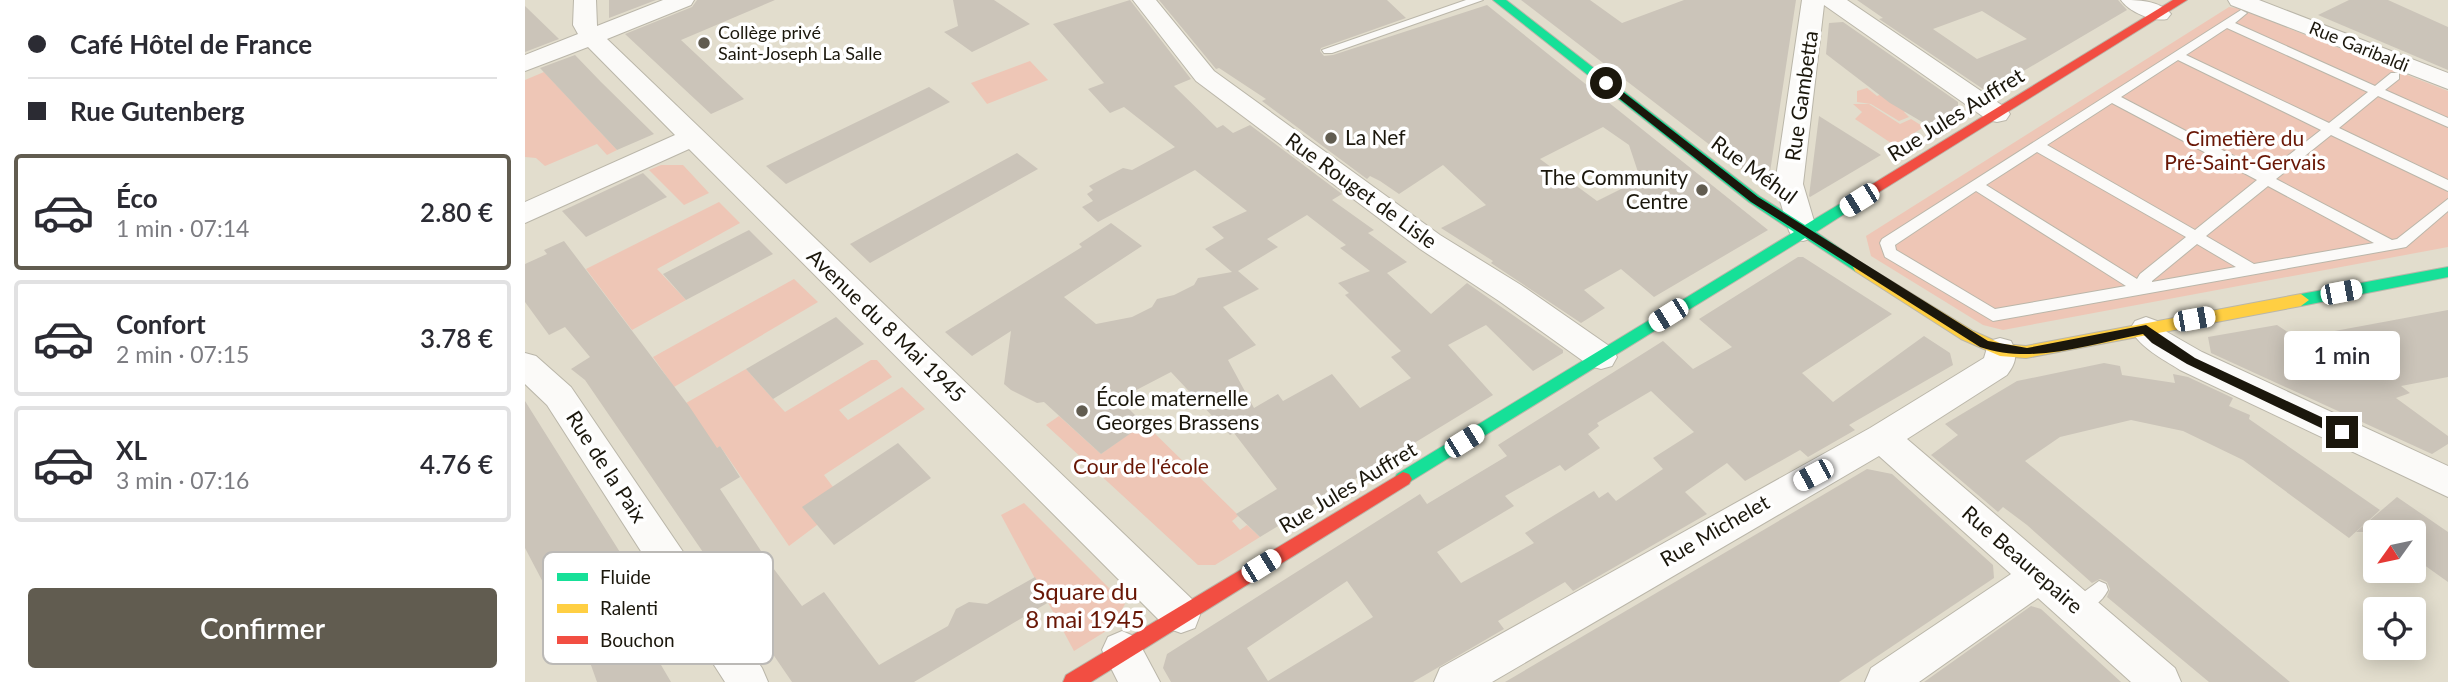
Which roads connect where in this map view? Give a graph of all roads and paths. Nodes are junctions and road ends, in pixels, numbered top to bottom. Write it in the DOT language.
graph roads {
  1 [pos="585,0"];
  2 [pos="683,0"];
  3 [pos="1144,0"];
  4 [pos="1477,0"];
  5 [pos="1499,0"];
  6 [pos="1813,0"];
  7 [pos="1832,0"];
  8 [pos="2132,0"];
  9 [pos="2181,0"];
  10 [pos="2298,0"];
  11 [pos="2240,6"];
  12 [pos="2271,12"];
  13 [pos="2159,14"];
  14 [pos="2226,23"];
  15 [pos="591,37"];
  16 [pos="1328,50"];
  17 [pos="2177,55"];
  18 [pos="525,64"];
  19 [pos="2395,76"];
  20 [pos="2448,82"];
  21 [pos="2378,92"];
  22 [pos="2111,97"];
  23 [pos="1997,114"];
  24 [pos="2448,123"];
  25 [pos="2330,129"];
  26 [pos="692,137"];
  27 [pos="2036,145"];
  28 [pos="2267,180"];
  29 [pos="1976,185"];
  30 [pos="2448,186"];
  31 [pos="2448,204"];
  32 [pos="525,213"];
  33 [pos="1803,231"];
  34 [pos="2195,236"];
  35 [pos="2389,245"];
  36 [pos="2252,269"];
  37 [pos="2448,272"];
  38 [pos="2142,289"];
  39 [pos="2146,330"];
  40 [pos="2000,350"];
  41 [pos="1601,357"];
  42 [pos="525,365"];
  43 [pos="1882,438"];
  44 [pos="2448,482"];
  45 [pos="662,552"];
  46 [pos="2040,576"];
  47 [pos="1181,615"];
  48 [pos="736,664"];
  49 [pos="1131,666"];
  50 [pos="748,682"];
  51 [pos="1073,682"];
  52 [pos="1454,682"];
  53 [pos="1885,682"];
  54 [pos="2161,682"];
  1 -- 15 [label="street"];
  2 -- 15 [label="street"];
  3 -- 41 [label="street, Rue Rouget de Lisle"];
  4 -- 16 [label="lane"];
  5 -- 33 [label="main road, Rue Méhul"];
  6 -- 33 [label="street, Rue Gambetta"];
  7 -- 23 [label="street"];
  8 -- 13 [label="street"];
  9 -- 13 [label="main road, Rue Jules Auffret"];
  10 -- 12 [label="street"];
  11 -- 12 [label="street, Rue Garibaldi"];
  11 -- 14 [label="lane"];
  12 -- 20 [label="street, Rue Garibaldi"];
  13 -- 23 [label="main road, Rue Jules Auffret"];
  14 -- 17 [label="lane"];
  14 -- 21 [label="lane"];
  15 -- 18 [label="street"];
  15 -- 26 [label="street, Avenue du 8 Mai 1945"];
  17 -- 22 [label="lane"];
  17 -- 25 [label="lane"];
  19 -- 21 [label="lane"];
  21 -- 24 [label="lane"];
  21 -- 25 [label="lane"];
  22 -- 27 [label="lane"];
  22 -- 28 [label="lane"];
  23 -- 33 [label="main road, Rue Jules Auffret"];
  25 -- 28 [label="lane"];
  25 -- 30 [label="lane"];
  26 -- 32 [label="street"];
  26 -- 47 [label="street, Avenue du 8 Mai 1945"];
  27 -- 29 [label="lane"];
  27 -- 34 [label="lane"];
  28 -- 34 [label="lane"];
  28 -- 35 [label="lane"];
  29 -- 38 [label="lane"];
  29 -- 38 [label="lane"];
  31 -- 35 [label="lane"];
  33 -- 40 [label="main road, Rue Méhul"];
  33 -- 41 [label="main road, Rue Jules Auffret"];
  34 -- 36 [label="lane"];
  34 -- 38 [label="lane"];
  35 -- 36 [label="lane"];
  36 -- 38 [label="lane"];
  37 -- 39 [label="main road"];
  39 -- 40 [label="main road"];
  39 -- 44 [label="street"];
  40 -- 43 [label="street, Rue Michelet"];
  41 -- 47 [label="main road, Rue Jules Auffret"];
  42 -- 45 [label="street, Rue de la Paix"];
  43 -- 46 [label="street, Rue Beaurepaire"];
  43 -- 52 [label="street, Rue Michelet"];
  46 -- 53 [label="street"];
  46 -- 54 [label="street, Rue Beaurepaire"];
  47 -- 49 [label="main road, Rue Jules Auffret"];
  48 -- 50 [label="street, Rue de la Paix"];
  49 -- 51 [label="main road, Rue Jules Auffret"];
}
